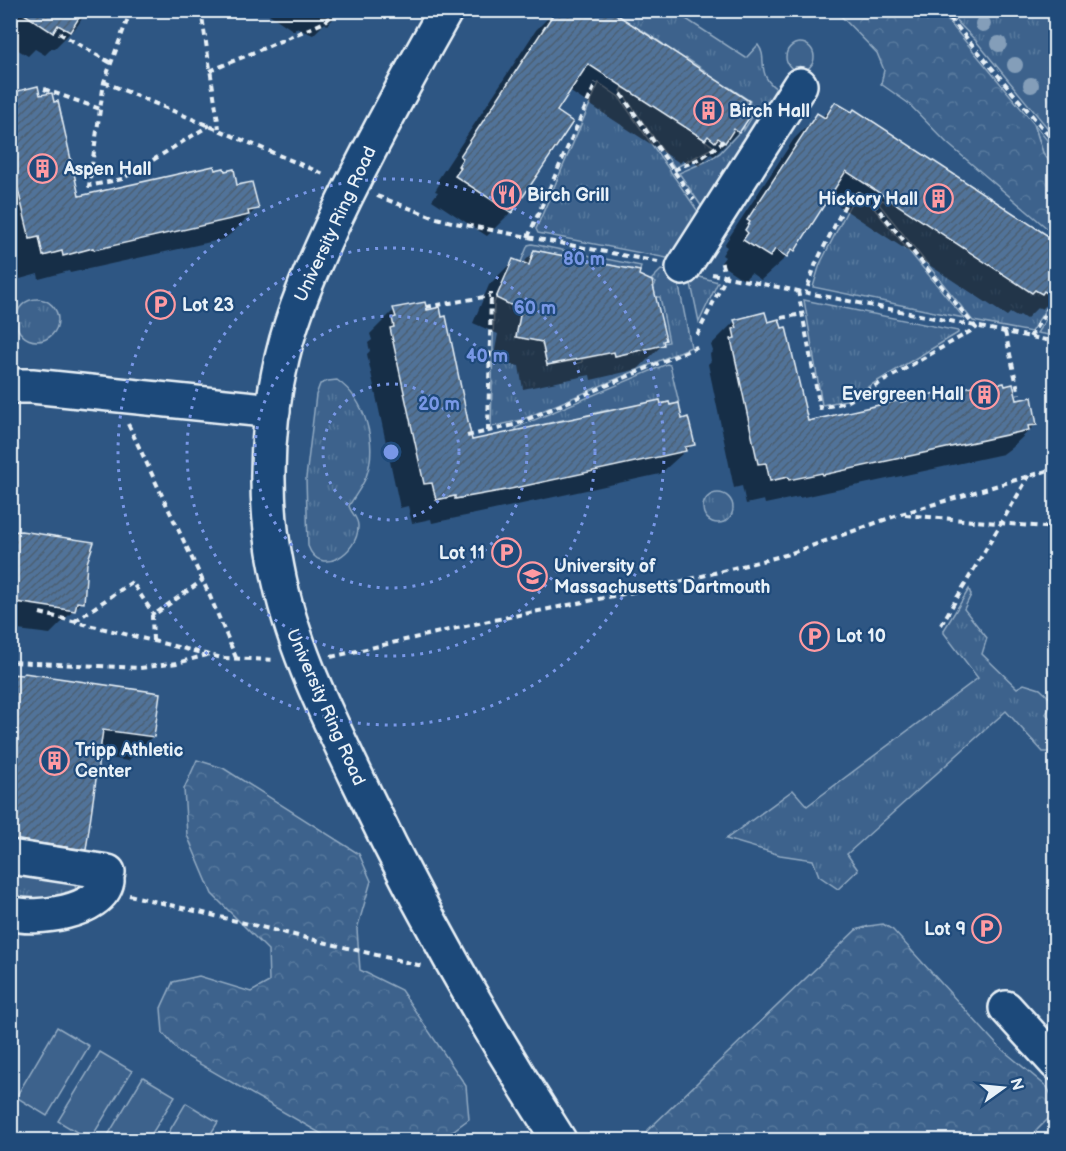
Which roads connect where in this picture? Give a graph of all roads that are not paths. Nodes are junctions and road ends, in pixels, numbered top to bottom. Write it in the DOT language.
graph roads {
  1 [pos="446,10"];
  2 [pos="800,85"];
  3 [pos="683,268"];
  4 [pos="10,386"];
  5 [pos="273,411"];
  6 [pos="10,857"];
  7 [pos="10,913"];
  8 [pos="1006,1008"];
  9 [pos="1056,1063"];
  10 [pos="559,1140"];
  1 -- 5 [label="street, University Ring Road"];
  2 -- 3 [label="street"];
  4 -- 5 [label="street"];
  5 -- 10 [label="street, University Ring Road"];
  6 -- 7 [label="street"];
  8 -- 9 [label="street"];
}
